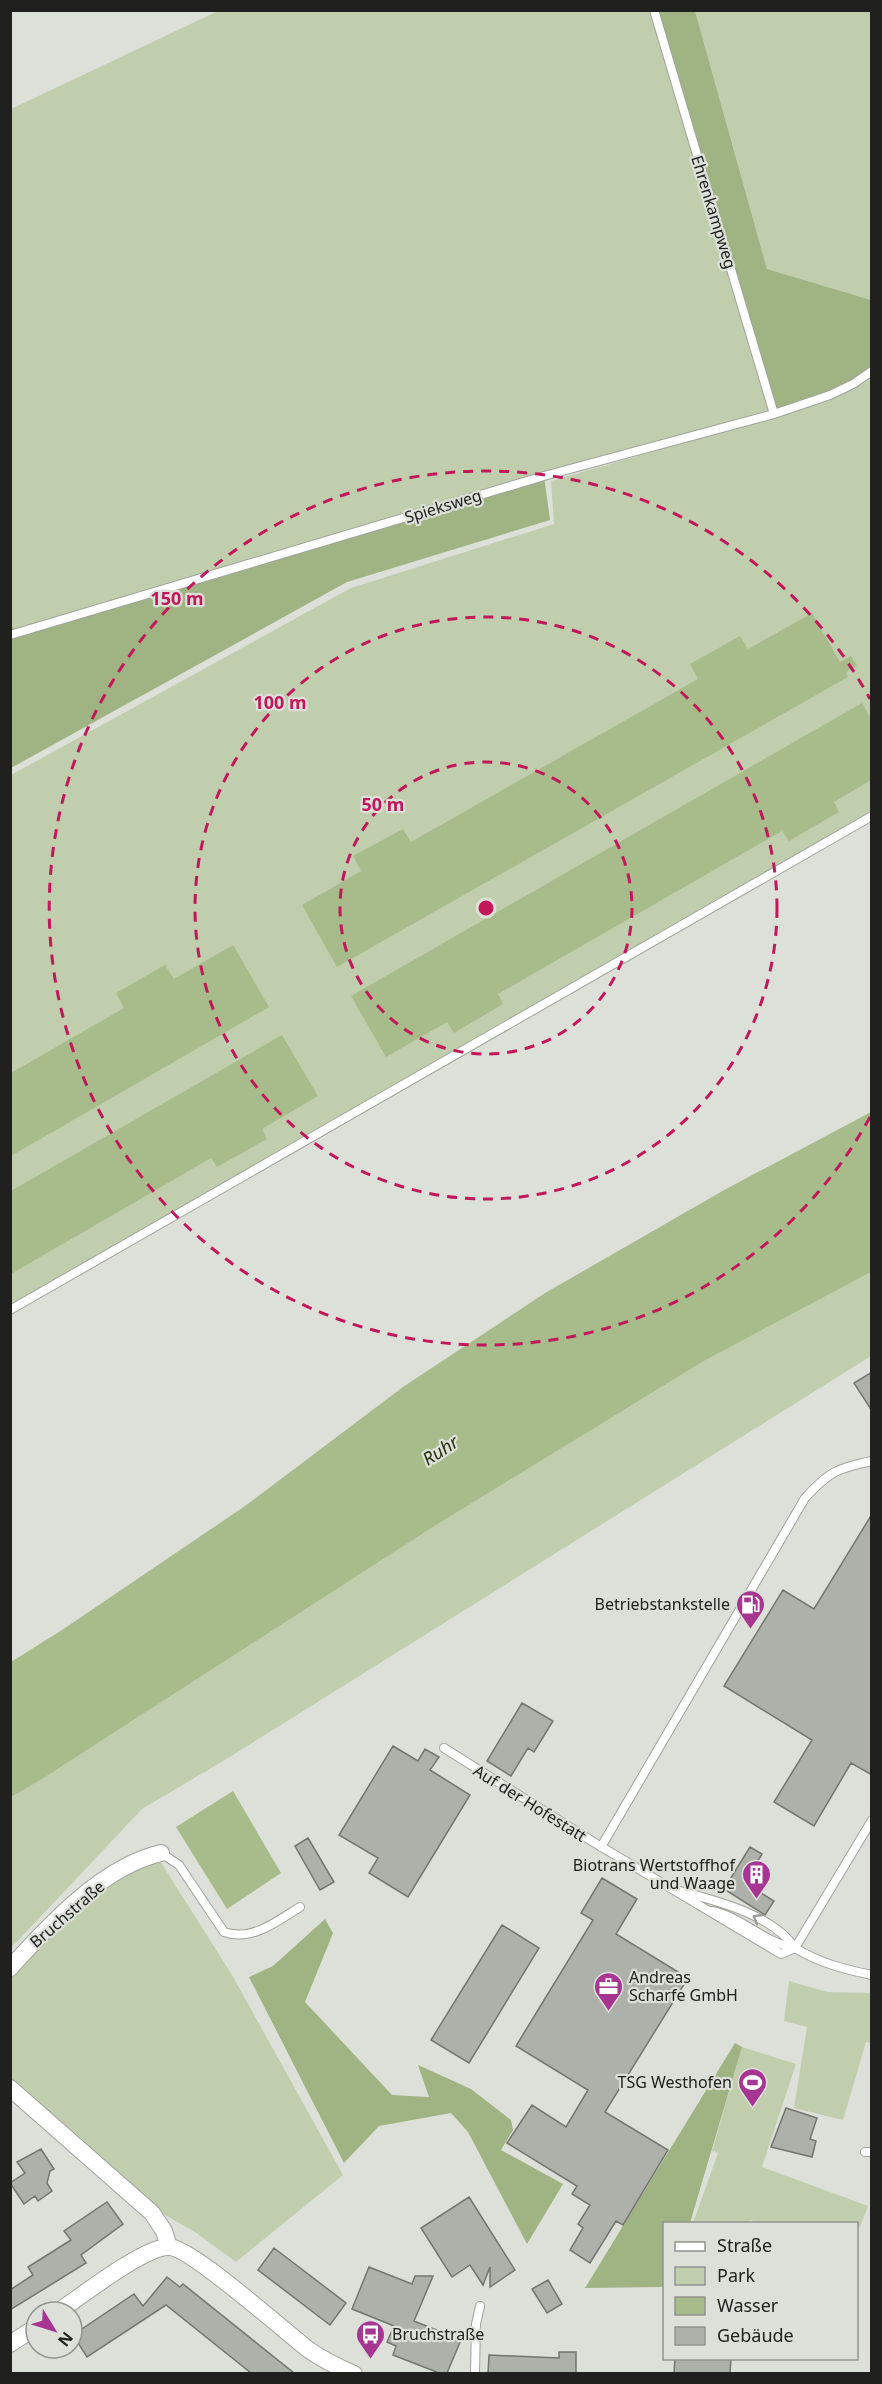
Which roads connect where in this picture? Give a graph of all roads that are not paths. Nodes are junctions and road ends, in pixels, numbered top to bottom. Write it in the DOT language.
graph roads {
  1 [pos="654,10"];
  2 [pos="872,371"];
  3 [pos="774,414"];
  4 [pos="10,635"];
  5 [pos="872,816"];
  6 [pos="10,1310"];
  7 [pos="872,1461"];
  8 [pos="444,1748"];
  9 [pos="872,1820"];
  10 [pos="601,1847"];
  11 [pos="161,1853"];
  12 [pos="668,1888"];
  13 [pos="300,1907"];
  14 [pos="704,1909"];
  15 [pos="795,1948"];
  16 [pos="10,1968"];
  17 [pos="872,1975"];
  18 [pos="10,2088"];
  19 [pos="169,2247"];
  20 [pos="76,2300"];
  21 [pos="480,2306"];
  22 [pos="24,2335"];
  23 [pos="10,2344"];
  24 [pos="332,2369"];
  25 [pos="354,2373"];
  26 [pos="475,2373"];
  1 -- 3 [label="lane, Ehrenkampweg"];
  2 -- 3 [label="lane, Spieksweg"];
  3 -- 4 [label="lane, Spieksweg"];
  5 -- 6 [label="lane"];
  7 -- 10 [label="lane"];
  8 -- 10 [label="lane, Auf der Hofestatt"];
  9 -- 15 [label="lane"];
  10 -- 12 [label="lane, Auf der Hofestatt"];
  11 -- 13 [label="lane"];
  11 -- 16 [label="street, Bruchstraße"];
  12 -- 14 [label="lane, Auf der Hofestatt"];
  15 -- 12 [label="lane, one-way"];
  14 -- 15 [label="lane"];
  14 -- 15 [label="lane, Auf der Hofestatt"];
  15 -- 17 [label="lane, Auf der Hofestatt"];
  18 -- 19 [label="street"];
  19 -- 20 [label="street"];
  19 -- 24 [label="street"];
  21 -- 26 [label="lane"];
  22 -- 23 [label="street"];
  24 -- 25 [label="street"];
}
